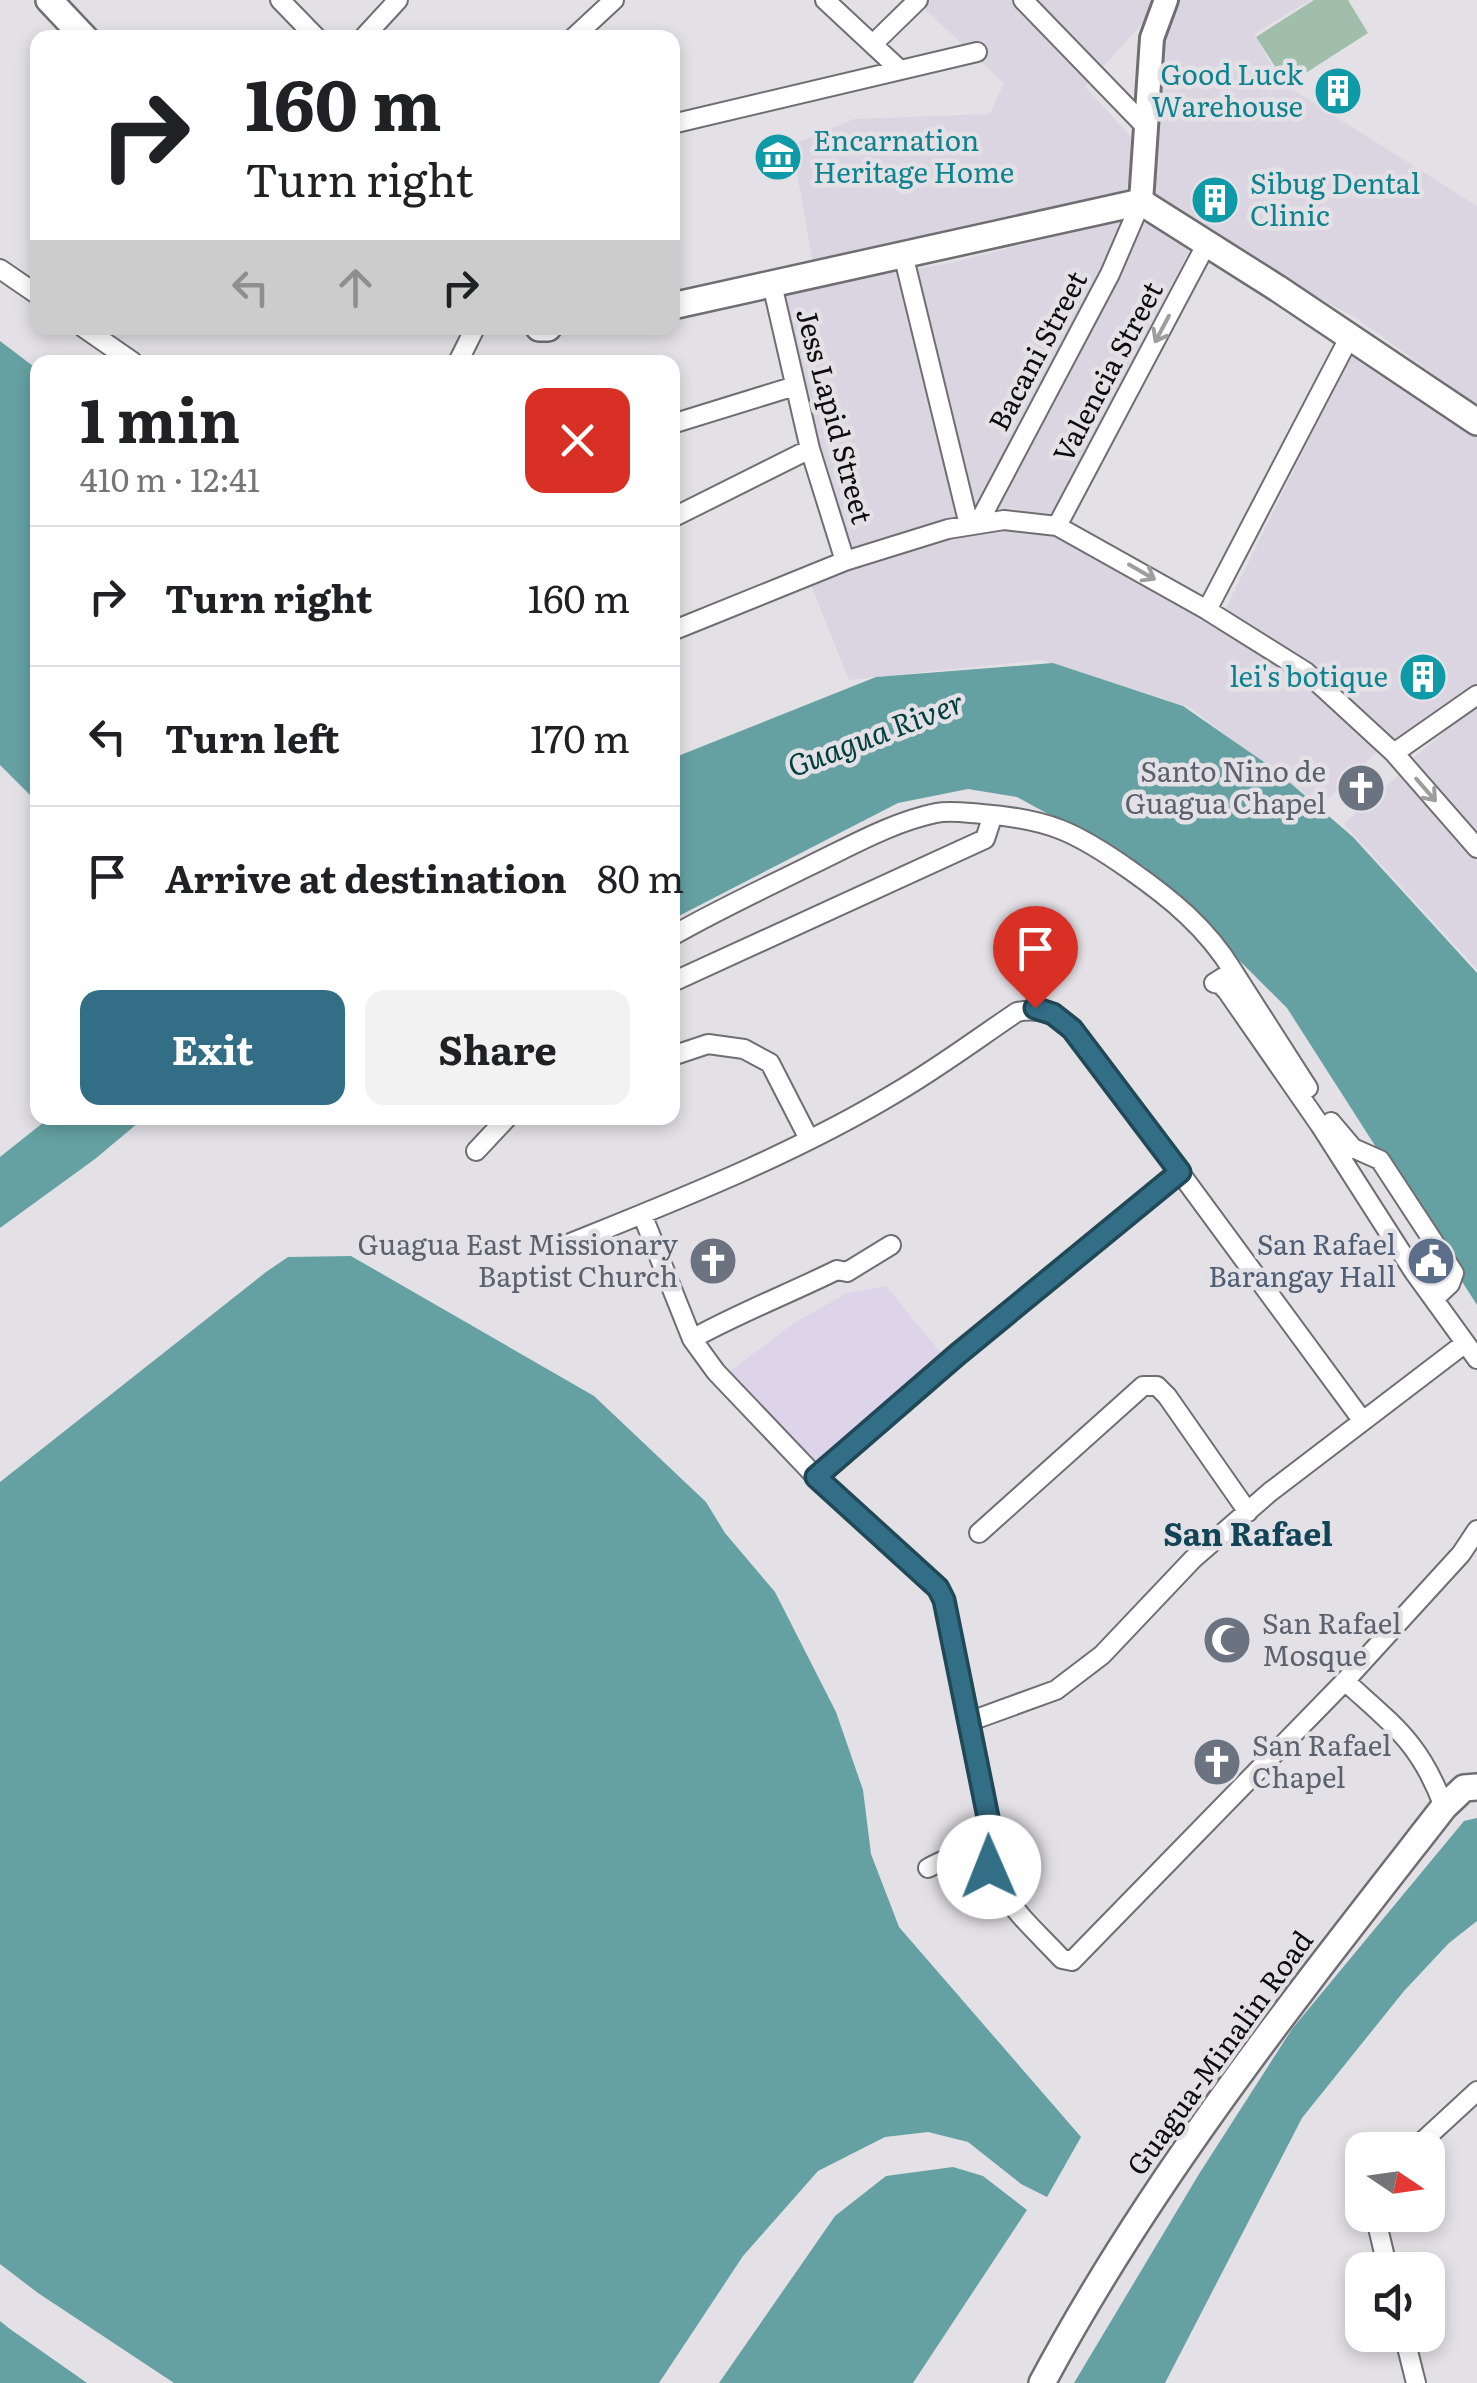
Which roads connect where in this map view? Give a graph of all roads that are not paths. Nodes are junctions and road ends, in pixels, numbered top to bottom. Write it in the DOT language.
graph roads {
  1 [pos="49,0"];
  2 [pos="280,0"];
  3 [pos="398,0"];
  4 [pos="614,0"];
  5 [pos="825,0"];
  6 [pos="918,0"];
  7 [pos="1023,0"];
  8 [pos="1166,0"];
  9 [pos="78,30"];
  10 [pos="309,30"];
  11 [pos="370,30"];
  12 [pos="582,30"];
  13 [pos="874,43"];
  14 [pos="977,52"];
  15 [pos="899,69"];
  16 [pos="680,122"];
  17 [pos="1146,127"];
  18 [pos="1141,202"];
  19 [pos="1208,243"];
  20 [pos="902,254"];
  21 [pos="0,269"];
  22 [pos="772,284"];
  23 [pos="30,289"];
  24 [pos="680,304"];
  25 [pos="94,335"];
  26 [pos="1350,336"];
  27 [pos="123,355"];
  28 [pos="795,386"];
  29 [pos="680,422"];
  30 [pos="1477,422"];
  31 [pos="810,449"];
  32 [pos="680,514"];
  33 [pos="974,523"];
  34 [pos="1057,526"];
  35 [pos="845,561"];
  36 [pos="1206,610"];
  37 [pos="680,628"];
  38 [pos="1477,695"];
  39 [pos="1394,754"];
  40 [pos="993,815"];
  41 [pos="1477,848"];
  42 [pos="680,931"];
  43 [pos="1233,971"];
  44 [pos="680,979"];
  45 [pos="680,1053"];
  46 [pos="500,1125"];
  47 [pos="809,1139"];
  48 [pos="476,1151"];
  49 [pos="1180,1172"];
  50 [pos="642,1214"];
  51 [pos="891,1245"];
  52 [pos="558,1248"];
  53 [pos="1434,1299"];
  54 [pos="692,1339"];
  55 [pos="1464,1344"];
  56 [pos="1477,1359"];
  57 [pos="1362,1420"];
  58 [pos="816,1477"];
  59 [pos="1248,1512"];
  60 [pos="1477,1530"];
  61 [pos="979,1533"];
  62 [pos="1345,1681"];
  63 [pos="968,1722"];
  64 [pos="1477,1786"];
  65 [pos="1444,1807"];
  66 [pos="988,1834"];
  67 [pos="928,1868"];
  68 [pos="1477,2091"];
  69 [pos="1433,2132"];
  70 [pos="1408,2352"];
  71 [pos="1042,2383"];
  72 [pos="1416,2383"];
  1 -- 9 [label="main road"];
  2 -- 10 [label="street"];
  3 -- 11 [label="street"];
  4 -- 12 [label="street"];
  5 -- 13 [label="street"];
  6 -- 13 [label="street"];
  7 -- 17 [label="street"];
  8 -- 17 [label="street"];
  13 -- 15 [label="street"];
  14 -- 15 [label="street"];
  15 -- 16 [label="street"];
  17 -- 18 [label="street"];
  18 -- 19 [label="main road"];
  18 -- 20 [label="main road"];
  18 -- 33 [label="street, Bacani Street"];
  19 -- 26 [label="main road"];
  19 -- 34 [label="street, Valencia Street, one-way"];
  20 -- 22 [label="main road"];
  20 -- 33 [label="street"];
  21 -- 23 [label="street"];
  22 -- 24 [label="main road"];
  22 -- 28 [label="street, Jess Lapid Street"];
  25 -- 27 [label="street"];
  26 -- 30 [label="main road"];
  26 -- 36 [label="street"];
  28 -- 29 [label="street"];
  28 -- 31 [label="street, Jess Lapid Street"];
  31 -- 32 [label="street"];
  31 -- 35 [label="street, Jess Lapid Street"];
  33 -- 34 [label="street"];
  33 -- 35 [label="street"];
  34 -- 36 [label="street, one-way"];
  35 -- 37 [label="street"];
  36 -- 39 [label="street"];
  38 -- 39 [label="street"];
  39 -- 41 [label="street, one-way"];
  40 -- 42 [label="street"];
  40 -- 43 [label="street"];
  40 -- 44 [label="street"];
  43 -- 53 [label="street"];
  43 -- 53 [label="street"];
  45 -- 47 [label="street"];
  46 -- 48 [label="street"];
  47 -- 49 [label="street"];
  47 -- 50 [label="street"];
  49 -- 57 [label="street"];
  49 -- 58 [label="street"];
  50 -- 52 [label="street"];
  50 -- 54 [label="street"];
  51 -- 54 [label="street"];
  53 -- 55 [label="street"];
  54 -- 58 [label="street"];
  55 -- 56 [label="street"];
  55 -- 57 [label="street"];
  57 -- 59 [label="street"];
  58 -- 63 [label="street"];
  59 -- 61 [label="street"];
  59 -- 63 [label="street"];
  60 -- 62 [label="street"];
  62 -- 65 [label="street"];
  62 -- 66 [label="street"];
  63 -- 66 [label="street"];
  64 -- 65 [label="main road, Guagua-Minalin Road"];
  65 -- 71 [label="main road, Guagua-Minalin Road"];
  66 -- 67 [label="street"];
  68 -- 69 [label="street"];
  70 -- 72 [label="street"];
}
